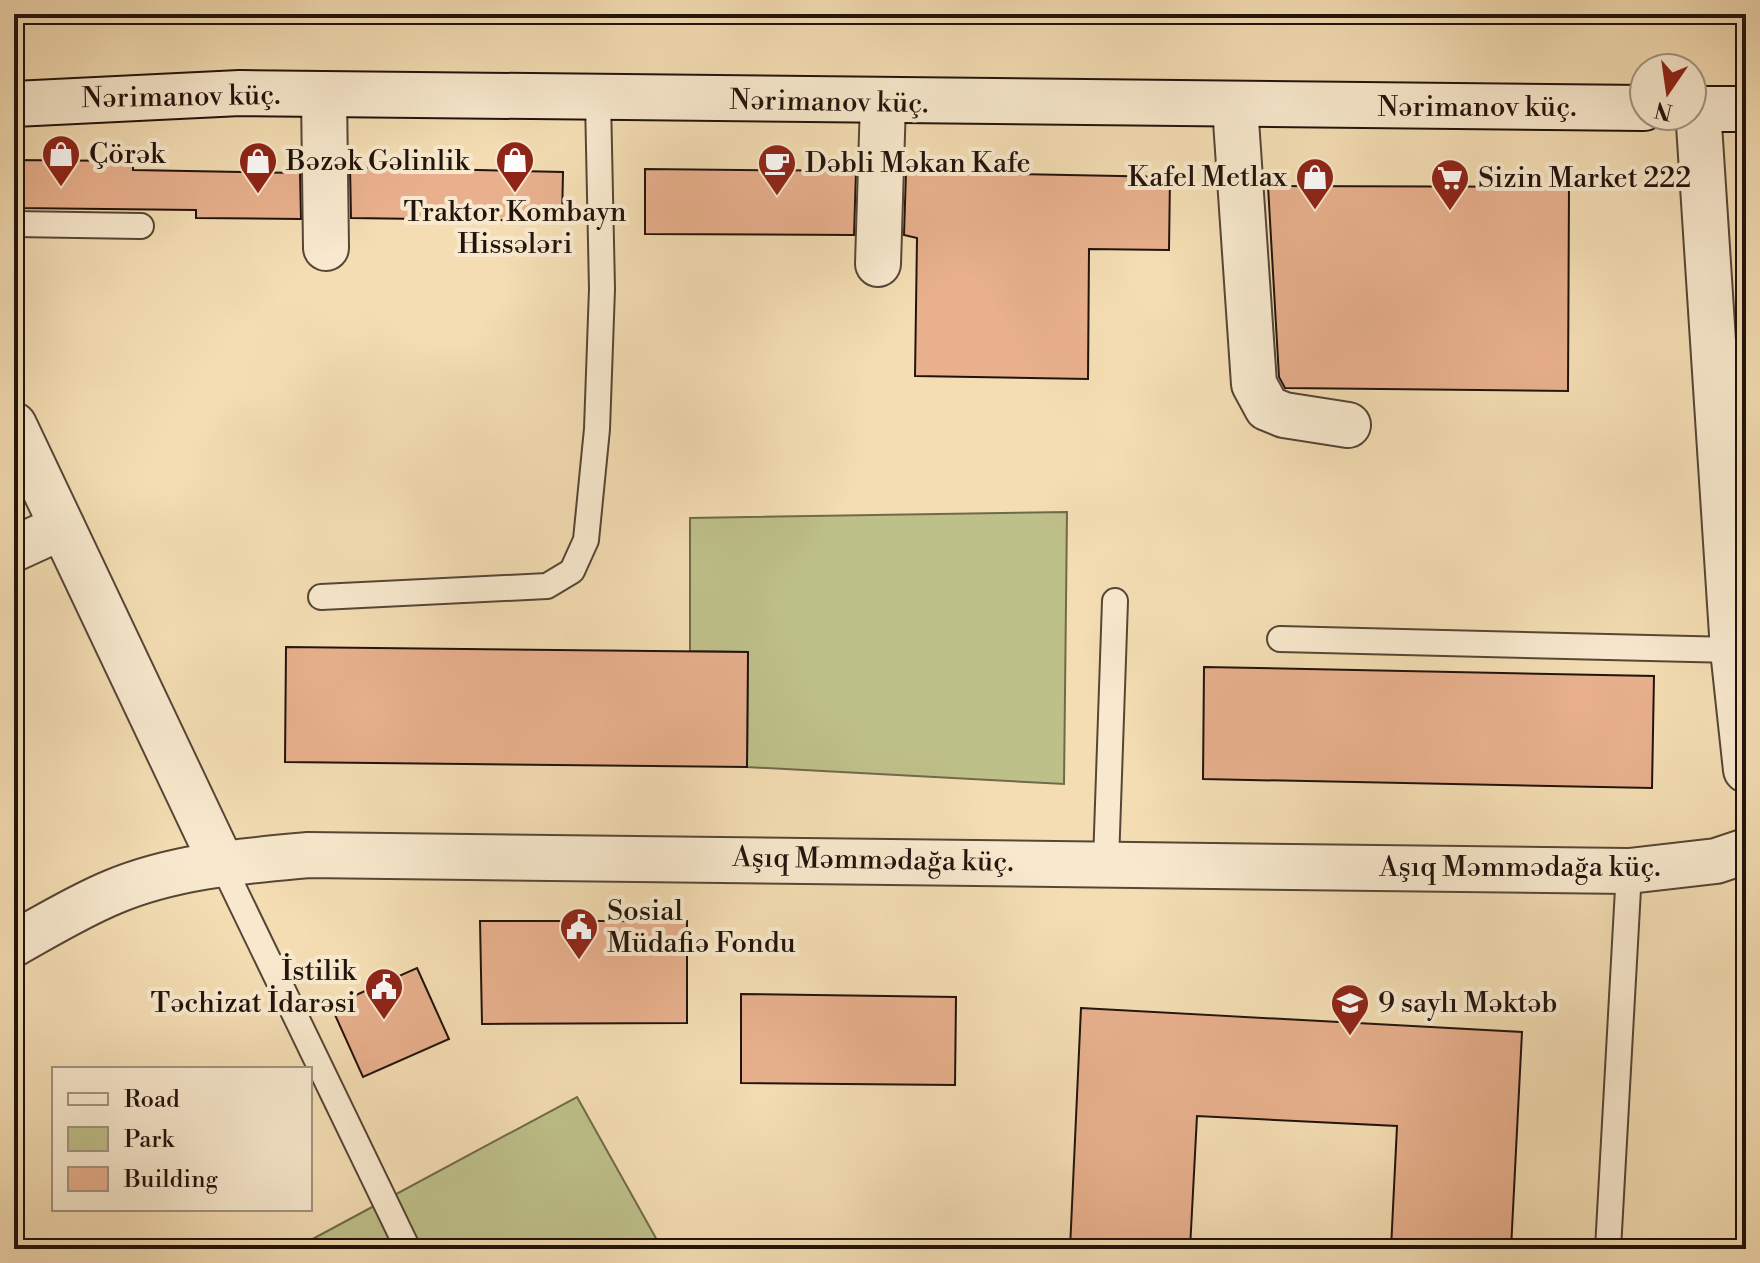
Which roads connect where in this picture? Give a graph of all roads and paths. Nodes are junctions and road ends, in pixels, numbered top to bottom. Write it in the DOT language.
graph roads {
  1 [pos="324,95"];
  2 [pos="598,100"];
  3 [pos="883,102"];
  4 [pos="14,104"];
  5 [pos="1235,106"];
  6 [pos="1628,108"];
  7 [pos="1708,109"];
  8 [pos="1746,109"];
  9 [pos="1697,132"];
  10 [pos="14,224"];
  11 [pos="141,226"];
  12 [pos="326,248"];
  13 [pos="878,264"];
  14 [pos="14,425"];
  15 [pos="1348,425"];
  16 [pos="1733,461"];
  17 [pos="62,527"];
  18 [pos="14,549"];
  19 [pos="321,597"];
  20 [pos="1115,601"];
  21 [pos="1280,639"];
  22 [pos="1739,678"];
  23 [pos="1746,770"];
  24 [pos="1746,851"];
  25 [pos="1106,862"];
  26 [pos="222,864"];
  27 [pos="1629,871"];
  28 [pos="14,944"];
  29 [pos="408,1249"];
  30 [pos="1608,1249"];
  1 -- 2 [label="street, Nərimanov küç."];
  1 -- 4 [label="street, Nərimanov küç."];
  1 -- 12 [label="street"];
  2 -- 3 [label="street, Nərimanov küç."];
  2 -- 19 [label="lane"];
  3 -- 5 [label="street, Nərimanov küç."];
  3 -- 13 [label="street"];
  5 -- 6 [label="street, Nərimanov küç."];
  5 -- 15 [label="street"];
  7 -- 8 [label="street"];
  9 -- 16 [label="street"];
  10 -- 11 [label="lane"];
  14 -- 17 [label="street"];
  16 -- 22 [label="street"];
  17 -- 18 [label="street"];
  17 -- 26 [label="street"];
  20 -- 25 [label="lane"];
  21 -- 22 [label="lane"];
  22 -- 23 [label="street"];
  24 -- 27 [label="street, Aşıq Məmmədağa küç."];
  25 -- 26 [label="street, Aşıq Məmmədağa küç."];
  25 -- 27 [label="street, Aşıq Məmmədağa küç."];
  26 -- 28 [label="street, Aşıq Məmmədağa küç."];
  26 -- 29 [label="lane"];
  27 -- 30 [label="lane"];
}
